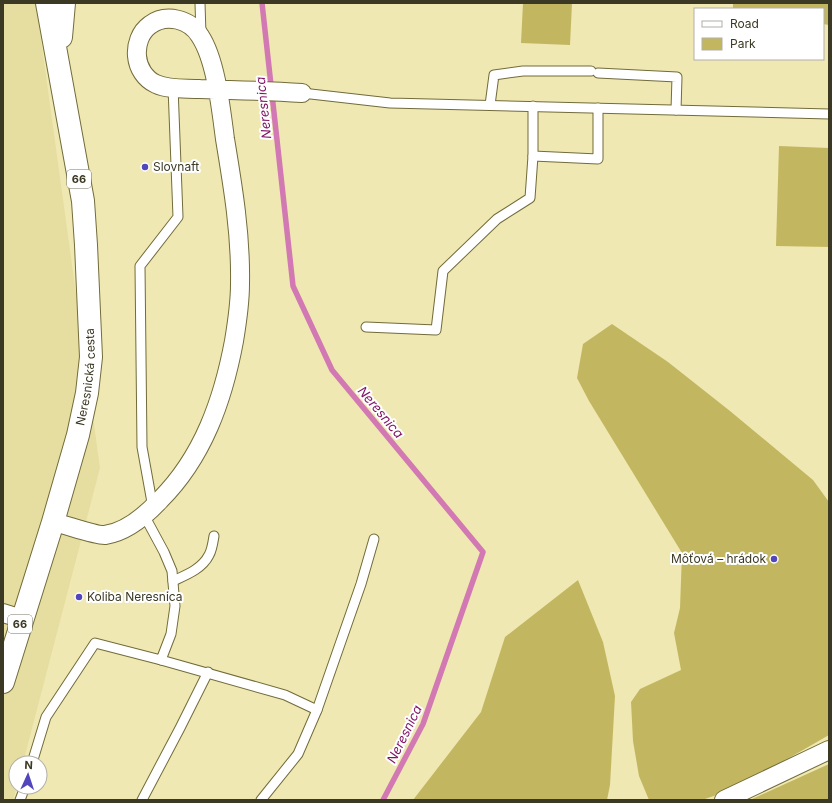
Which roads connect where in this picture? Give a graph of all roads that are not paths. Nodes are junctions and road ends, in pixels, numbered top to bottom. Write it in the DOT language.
graph roads {
  1 [pos="34,3"];
  2 [pos="47,3"];
  3 [pos="64,3"];
  4 [pos="200,3"];
  5 [pos="201,37"];
  6 [pos="58,62"];
  7 [pos="173,88"];
  8 [pos="226,90"];
  9 [pos="302,93"];
  10 [pos="490,105"];
  11 [pos="534,106"];
  12 [pos="598,108"];
  13 [pos="676,110"];
  14 [pos="829,114"];
  15 [pos="534,156"];
  16 [pos="366,327"];
  17 [pos="148,511"];
  18 [pos="53,522"];
  19 [pos="214,536"];
  20 [pos="374,539"];
  21 [pos="173,581"];
  22 [pos="12,616"];
  23 [pos="161,660"];
  24 [pos="208,672"];
  25 [pos="3,682"];
  26 [pos="317,710"];
  27 [pos="829,750"];
  28 [pos="34,755"];
  29 [pos="142,800"];
  30 [pos="261,800"];
  31 [pos="724,800"];
  1 -- 6 [label="main road"];
  2 -- 6 [label="main road, 66"];
  3 -- 6 [label="main road"];
  4 -- 5 [label="lane"];
  5 -- 7 [label="street"];
  5 -- 8 [label="street"];
  6 -- 18 [label="main road, Neresnická cesta / 66"];
  7 -- 8 [label="street"];
  7 -- 17 [label="lane"];
  8 -- 9 [label="street"];
  8 -- 17 [label="street"];
  9 -- 10 [label="lane"];
  10 -- 11 [label="lane"];
  10 -- 13 [label="lane"];
  11 -- 12 [label="lane"];
  11 -- 15 [label="lane"];
  12 -- 13 [label="lane"];
  12 -- 15 [label="lane"];
  13 -- 14 [label="lane"];
  15 -- 16 [label="lane"];
  17 -- 18 [label="street"];
  17 -- 21 [label="lane"];
  18 -- 22 [label="main road, Neresnická cesta / 66"];
  19 -- 21 [label="lane"];
  20 -- 26 [label="lane"];
  21 -- 23 [label="lane"];
  22 -- 25 [label="main road, Neresnická cesta / 66"];
  23 -- 24 [label="lane"];
  23 -- 28 [label="lane"];
  24 -- 26 [label="lane"];
  24 -- 29 [label="lane"];
  26 -- 30 [label="lane"];
  27 -- 31 [label="street"];
}
